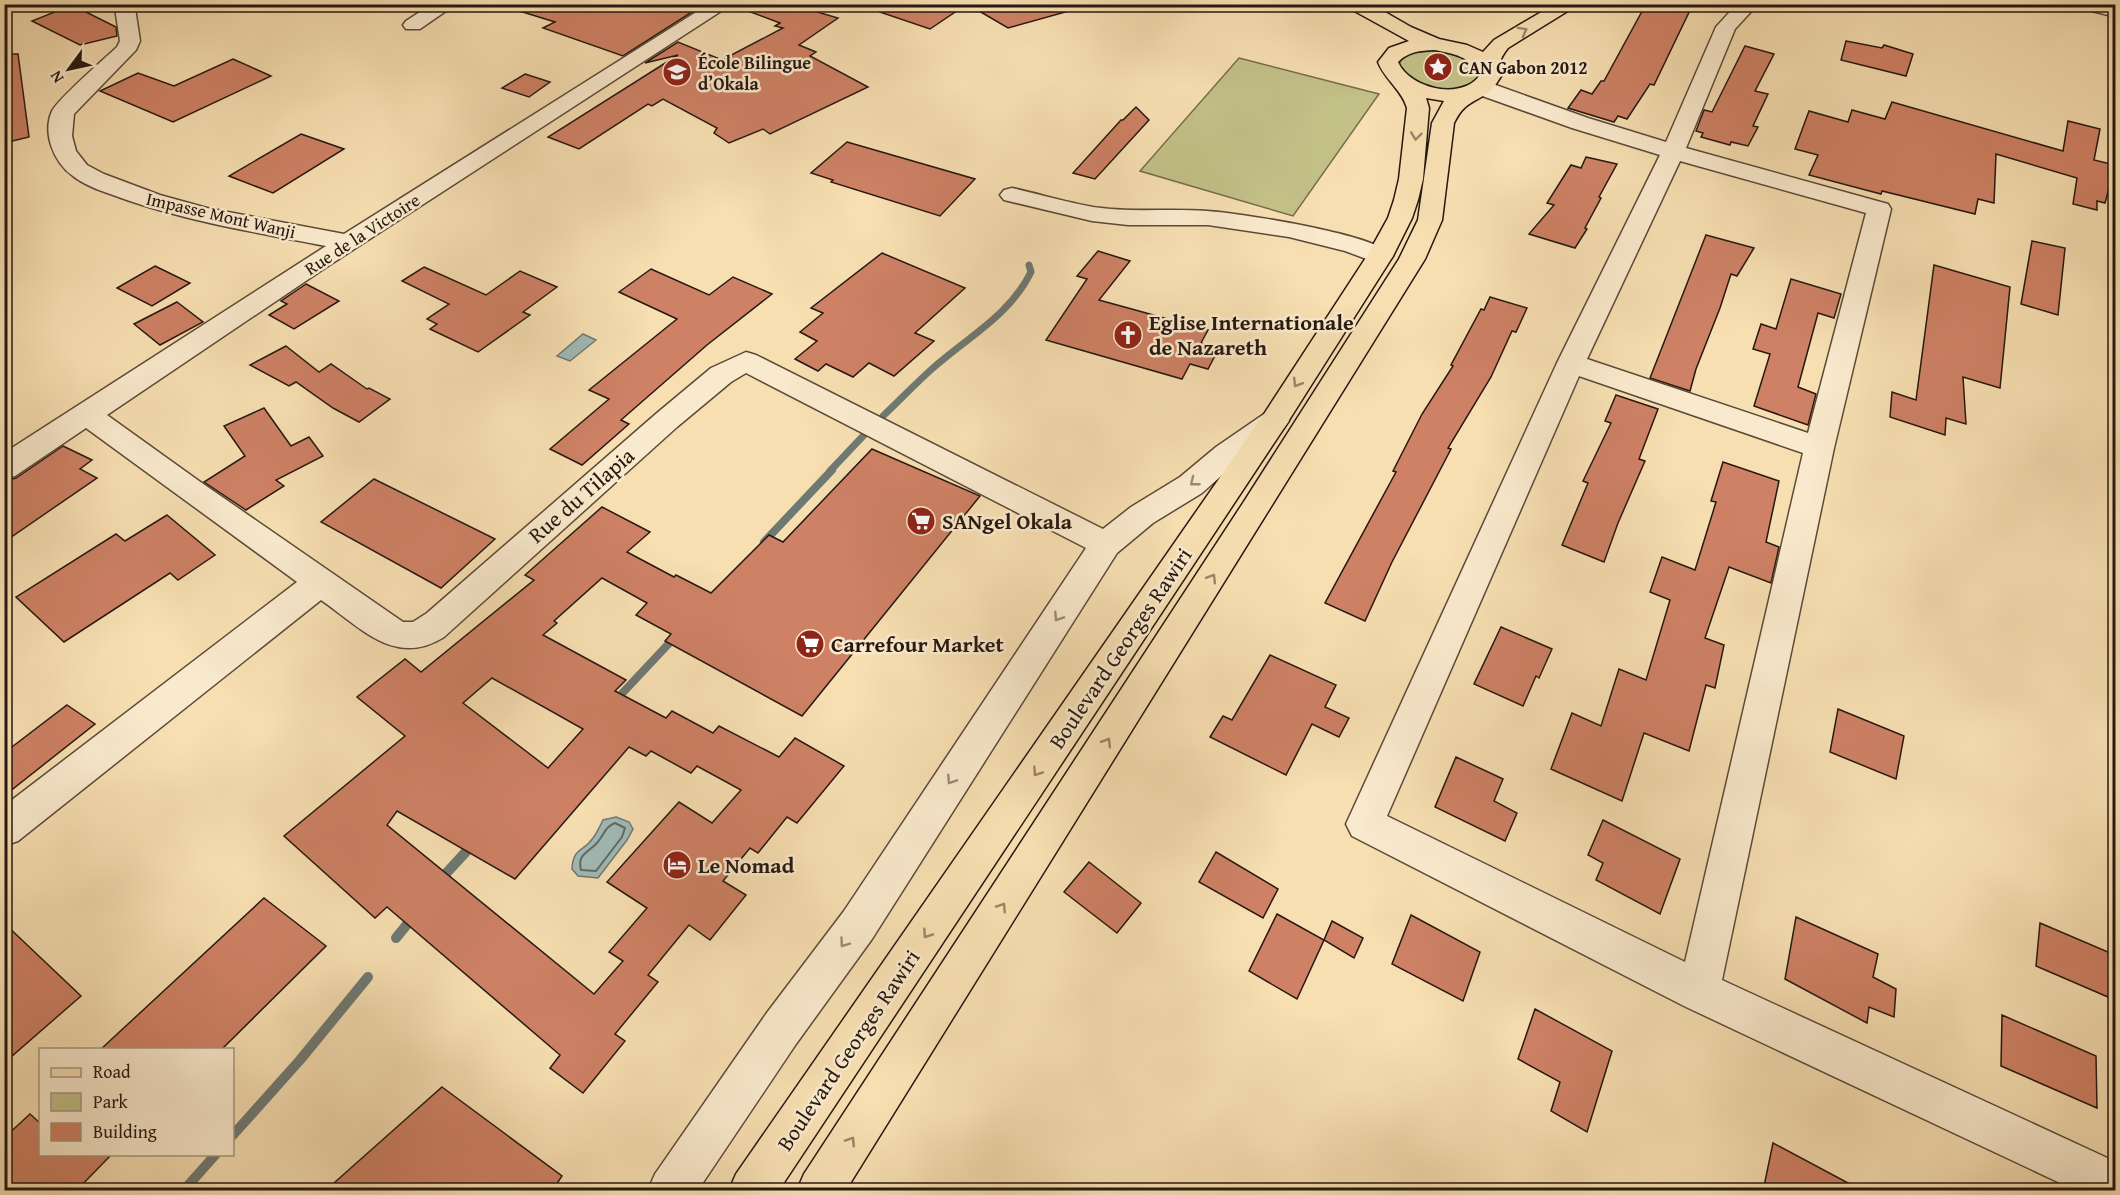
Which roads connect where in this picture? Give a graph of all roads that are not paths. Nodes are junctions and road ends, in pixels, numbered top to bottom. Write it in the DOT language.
graph roads {
  1 [pos="447,4"];
  2 [pos="723,4"];
  3 [pos="1350,4"];
  4 [pos="1356,4"];
  5 [pos="1536,4"];
  6 [pos="1570,4"];
  7 [pos="1749,4"];
  8 [pos="2087,4"];
  9 [pos="125,8"];
  10 [pos="2115,11"];
  11 [pos="413,25"];
  12 [pos="1441,45"];
  13 [pos="1397,69"];
  14 [pos="1480,83"];
  15 [pos="1673,152"];
  16 [pos="1012,195"];
  17 [pos="347,242"];
  18 [pos="1380,256"];
  19 [pos="1570,363"];
  20 [pos="88,414"];
  21 [pos="1274,421"];
  22 [pos="1819,448"];
  23 [pos="4,468"];
  24 [pos="1106,544"];
  25 [pos="322,581"];
  26 [pos="4,829"];
  27 [pos="1699,991"];
  28 [pos="2115,1186"];
  29 [pos="671,1191"];
  30 [pos="752,1191"];
  31 [pos="820,1191"];
  1 -- 11 [label="street"];
  2 -- 17 [label="street, Rue de la Victoire"];
  3 -- 13 [label="main road, Boulevard Georges Rawiri"];
  4 -- 12 [label="main road"];
  5 -- 12 [label="main road"];
  14 -- 6 [label="main road, Boulevard Georges Rawiri, one-way"];
  7 -- 15 [label="street"];
  8 -- 10 [label="street"];
  9 -- 17 [label="street, Impasse Mont Wanji"];
  12 -- 13 [label="main road"];
  12 -- 14 [label="main road"];
  13 -- 14 [label="main road"];
  13 -- 18 [label="main road, Boulevard Georges Rawiri, one-way"];
  14 -- 15 [label="street"];
  31 -- 14 [label="main road, Boulevard Georges Rawiri, one-way"];
  15 -- 19 [label="street"];
  15 -- 22 [label="street"];
  16 -- 18 [label="street"];
  17 -- 20 [label="street, Rue de la Victoire"];
  18 -- 21 [label="main road, Boulevard Georges Rawiri, one-way"];
  19 -- 22 [label="street"];
  19 -- 27 [label="street"];
  20 -- 23 [label="street, Rue de la Victoire"];
  20 -- 25 [label="street, Rue du Tilapia"];
  21 -- 24 [label="street, one-way"];
  21 -- 30 [label="main road, Boulevard Georges Rawiri, one-way"];
  22 -- 27 [label="street"];
  24 -- 25 [label="street, Rue du Tilapia"];
  24 -- 29 [label="street, one-way"];
  25 -- 26 [label="street"];
  27 -- 28 [label="street"];
}
